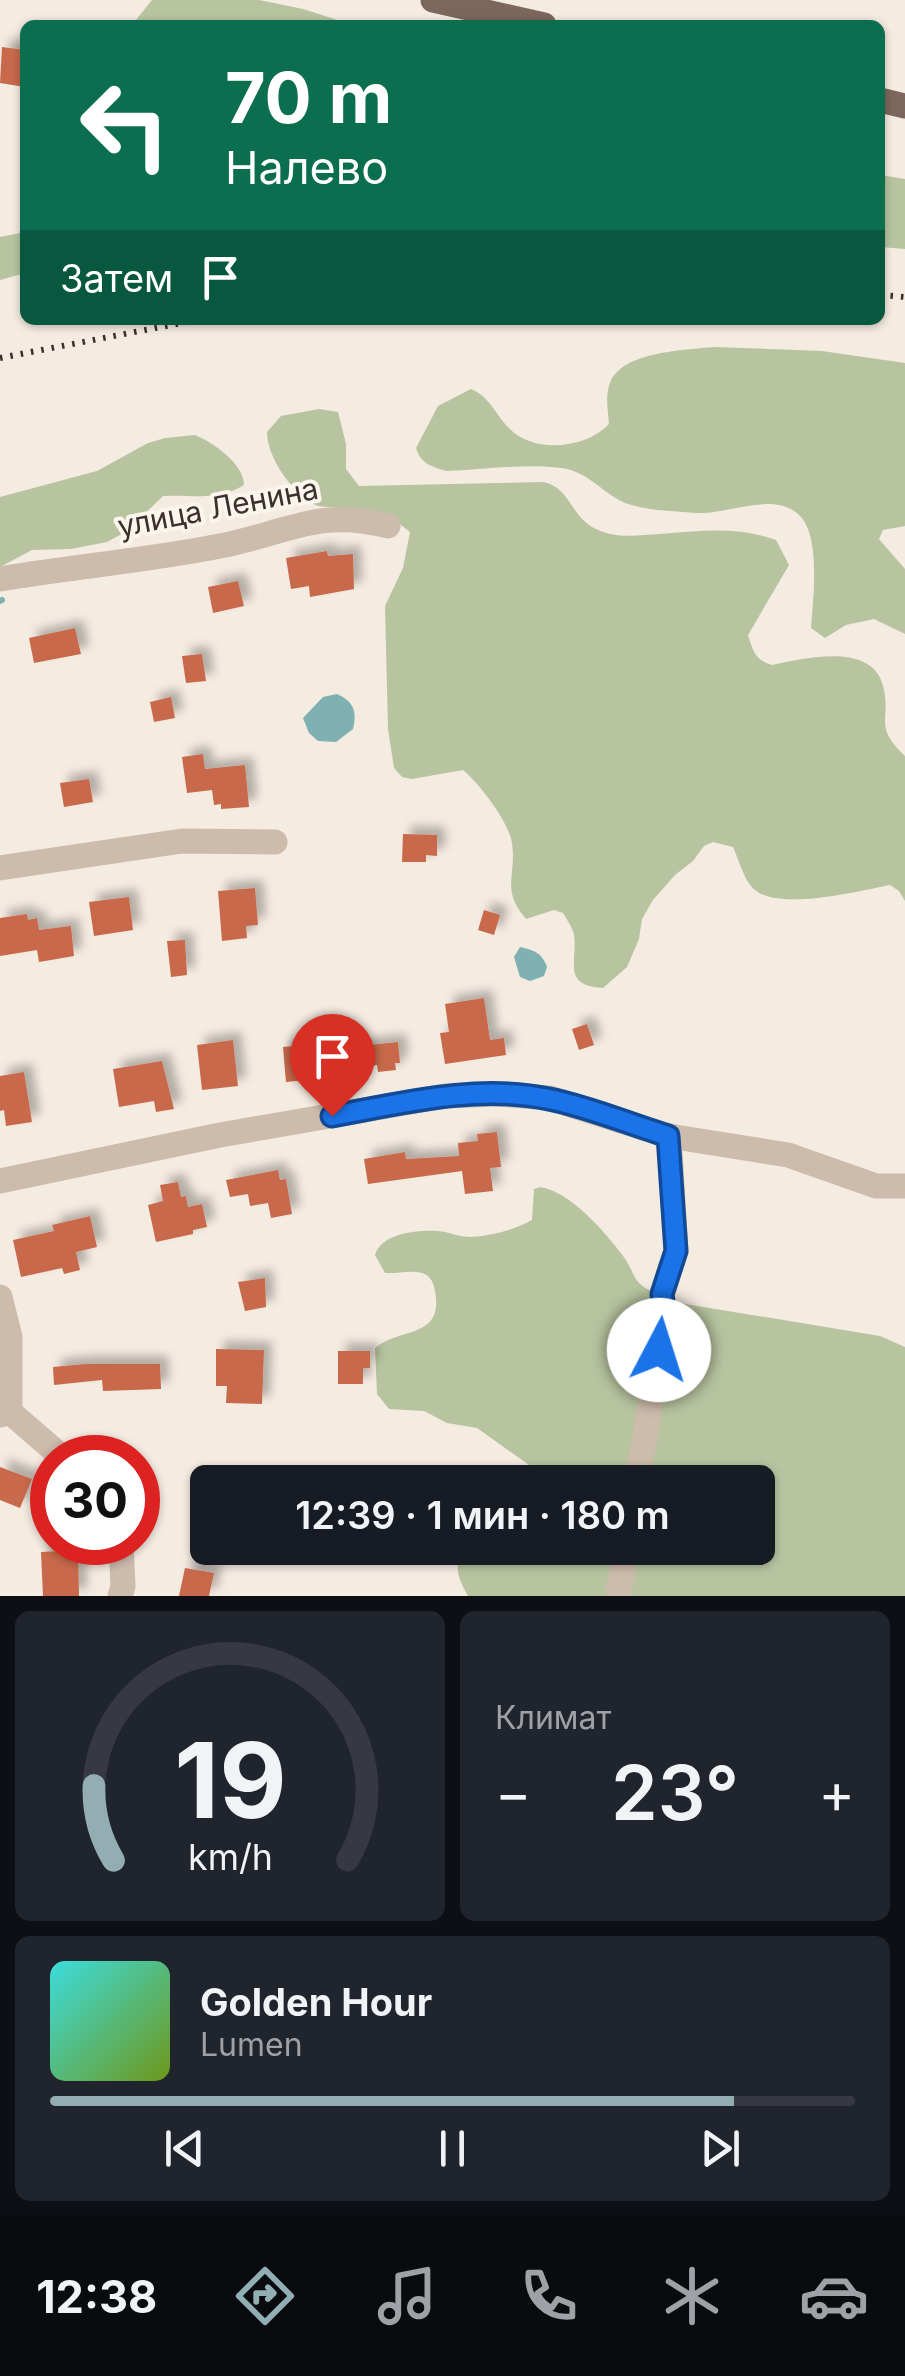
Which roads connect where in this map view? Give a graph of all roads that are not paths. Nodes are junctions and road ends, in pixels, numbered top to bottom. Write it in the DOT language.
graph roads {
  1 [pos="433,0"];
  2 [pos="522,20"];
  3 [pos="388,526"];
  4 [pos="0,580"];
  5 [pos="275,842"];
  6 [pos="0,868"];
  7 [pos="668,1136"];
  8 [pos="0,1181"];
  9 [pos="905,1186"];
  10 [pos="0,1296"];
  11 [pos="5,1414"];
  12 [pos="32,1435"];
  13 [pos="640,1465"];
  14 [pos="122,1565"];
  15 [pos="623,1565"];
  16 [pos="120,1596"];
  17 [pos="618,1596"];
  1 -- 2 [label="main road"];
  3 -- 4 [label="street, улица Ленина"];
  5 -- 6 [label="street"];
  7 -- 8 [label="street"];
  7 -- 9 [label="street"];
  7 -- 13 [label="street"];
  10 -- 11 [label="street"];
  11 -- 12 [label="street"];
  14 -- 16 [label="street"];
  15 -- 17 [label="street"];
}
